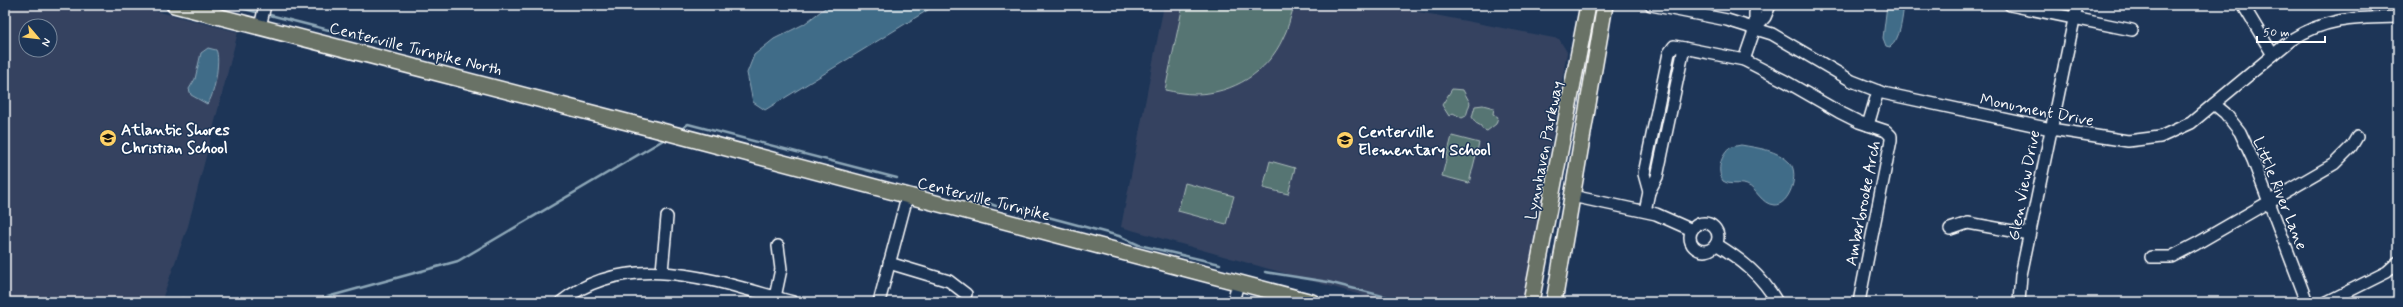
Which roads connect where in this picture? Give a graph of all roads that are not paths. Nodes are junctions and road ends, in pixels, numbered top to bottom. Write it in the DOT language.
graph roads {
  1 [pos="174,5"];
  2 [pos="265,5"];
  3 [pos="1588,5"];
  4 [pos="1605,5"];
  5 [pos="1651,5"];
  6 [pos="1757,5"];
  7 [pos="1770,5"];
  8 [pos="2010,5"];
  9 [pos="2077,5"];
  10 [pos="2243,5"];
  11 [pos="2398,17"];
  12 [pos="2074,18"];
  13 [pos="260,27"];
  14 [pos="1755,28"];
  15 [pos="2132,30"];
  16 [pos="2273,55"];
  17 [pos="1744,60"];
  18 [pos="1878,91"];
  19 [pos="2214,104"];
  20 [pos="1868,125"];
  21 [pos="648,126"];
  22 [pos="2051,129"];
  23 [pos="2357,137"];
  24 [pos="1572,196"];
  25 [pos="906,197"];
  26 [pos="2269,202"];
  27 [pos="1645,211"];
  28 [pos="667,217"];
  29 [pos="1950,229"];
  30 [pos="1692,230"];
  31 [pos="2029,234"];
  32 [pos="1716,244"];
  33 [pos="778,246"];
  34 [pos="2151,256"];
  35 [pos="2398,262"];
  36 [pos="889,263"];
  37 [pos="662,271"];
  38 [pos="1238,283"];
  39 [pos="966,294"];
  40 [pos="775,300"];
  41 [pos="561,302"];
  42 [pos="793,302"];
  43 [pos="880,302"];
  44 [pos="1233,302"];
  45 [pos="1312,302"];
  46 [pos="1531,302"];
  47 [pos="1554,302"];
  48 [pos="1776,302"];
  49 [pos="1859,302"];
  50 [pos="2019,302"];
  51 [pos="2307,302"];
  52 [pos="2327,302"];
  1 -- 13 [label="main road, Centerville Turnpike North"];
  2 -- 13 [label="street"];
  3 -- 46 [label="main road, Lynnhaven Parkway"];
  4 -- 24 [label="main road"];
  5 -- 14 [label="street, Monument Drive"];
  6 -- 14 [label="street"];
  7 -- 14 [label="street"];
  8 -- 12 [label="street"];
  9 -- 12 [label="street, Glen View Drive"];
  10 -- 16 [label="street"];
  11 -- 16 [label="street, Monument Drive"];
  12 -- 15 [label="street"];
  12 -- 22 [label="street, Glen View Drive"];
  13 -- 21 [label="main road, Centerville Turnpike North"];
  14 -- 17 [label="street"];
  14 -- 18 [label="street, Monument Drive"];
  16 -- 19 [label="street, Monument Drive"];
  17 -- 20 [label="street, Amberbrooke Arch"];
  17 -- 27 [label="street, Amberbrooke Arch"];
  18 -- 20 [label="street, Amberbrooke Arch"];
  18 -- 22 [label="street, Monument Drive"];
  19 -- 22 [label="street, Monument Drive"];
  19 -- 26 [label="street, Little River Lane"];
  20 -- 49 [label="street, Amberbrooke Arch"];
  21 -- 25 [label="main road, Centerville Turnpike"];
  22 -- 31 [label="street, Glen View Drive"];
  23 -- 26 [label="street"];
  24 -- 27 [label="street"];
  24 -- 47 [label="main road"];
  25 -- 36 [label="street"];
  25 -- 38 [label="main road, Centerville Turnpike"];
  26 -- 34 [label="street"];
  26 -- 51 [label="street, Little River Lane"];
  27 -- 30 [label="street"];
  28 -- 37 [label="street"];
  29 -- 31 [label="street"];
  30 -- 32 [label="street"];
  30 -- 32 [label="street"];
  31 -- 50 [label="street, Glen View Drive"];
  32 -- 48 [label="street"];
  33 -- 40 [label="street"];
  35 -- 52 [label="street"];
  36 -- 39 [label="street"];
  36 -- 43 [label="street"];
  37 -- 40 [label="street"];
  37 -- 41 [label="street"];
  38 -- 44 [label="street"];
  38 -- 45 [label="main road, Centerville Turnpike"];
  40 -- 42 [label="street"];
}
